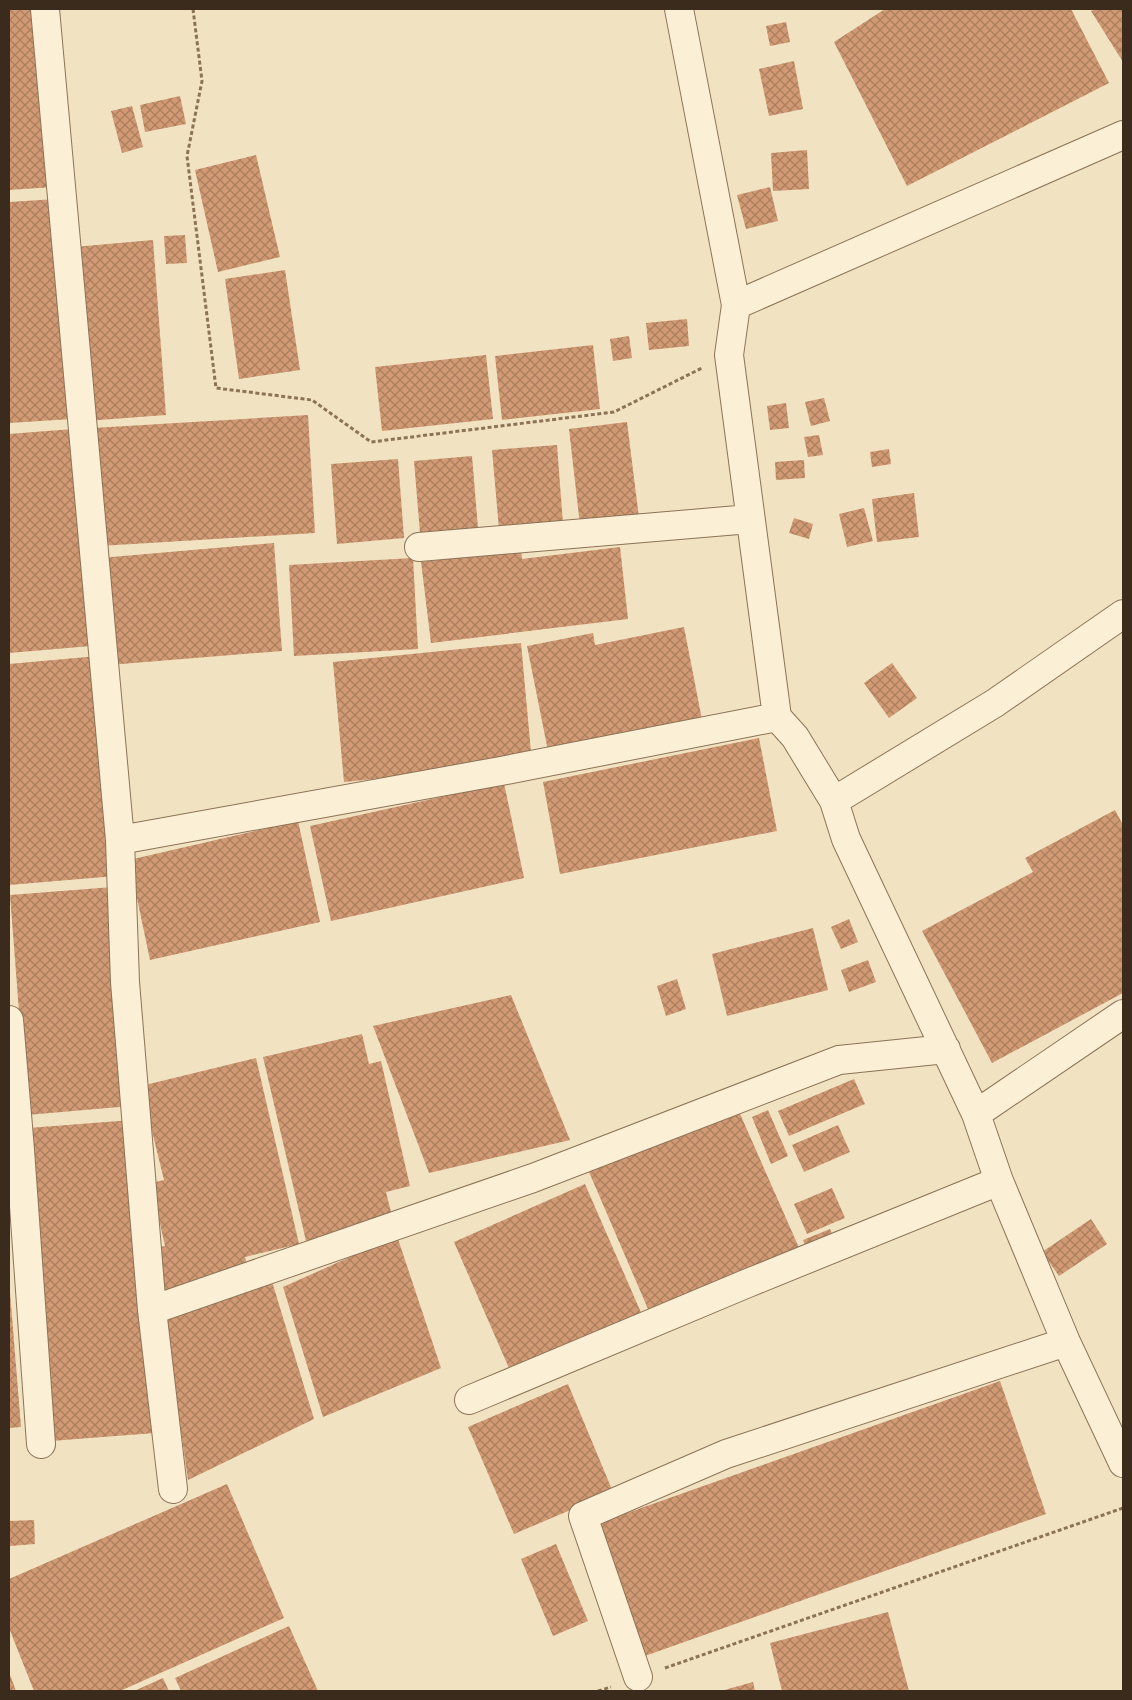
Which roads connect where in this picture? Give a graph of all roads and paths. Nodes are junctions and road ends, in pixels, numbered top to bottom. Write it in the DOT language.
graph roads {
  1 [pos="44,9"];
  2 [pos="193,9"];
  3 [pos="679,9"];
  4 [pos="1123,135"];
  5 [pos="736,305"];
  6 [pos="729,355"];
  7 [pos="750,519"];
  8 [pos="419,547"];
  9 [pos="1123,614"];
  10 [pos="777,717"];
  11 [pos="834,801"];
  12 [pos="120,840"];
  13 [pos="1123,1014"];
  14 [pos="9,1020"];
  15 [pos="946,1049"];
  16 [pos="976,1114"];
  17 [pos="999,1181"];
  18 [pos="152,1310"];
  19 [pos="1066,1342"];
  20 [pos="469,1400"];
  21 [pos="41,1444"];
  22 [pos="1123,1464"];
  23 [pos="173,1489"];
  24 [pos="1123,1508"];
  25 [pos="638,1677"];
  26 [pos="598,1691"];
  1 -- 12 [label="street"];
  2 -- 6 [label="path"];
  3 -- 5 [label="street"];
  4 -- 5 [label="street"];
  5 -- 6 [label="street"];
  6 -- 7 [label="street"];
  7 -- 8 [label="street"];
  7 -- 10 [label="street"];
  9 -- 11 [label="street"];
  10 -- 11 [label="street"];
  10 -- 12 [label="street"];
  11 -- 15 [label="street"];
  12 -- 18 [label="street"];
  13 -- 16 [label="street"];
  14 -- 21 [label="street"];
  15 -- 16 [label="street"];
  15 -- 18 [label="street"];
  16 -- 17 [label="street"];
  17 -- 19 [label="street"];
  17 -- 20 [label="street"];
  18 -- 23 [label="street"];
  19 -- 22 [label="street"];
  19 -- 25 [label="street"];
  24 -- 25 [label="path"];
  25 -- 26 [label="path"];
}
